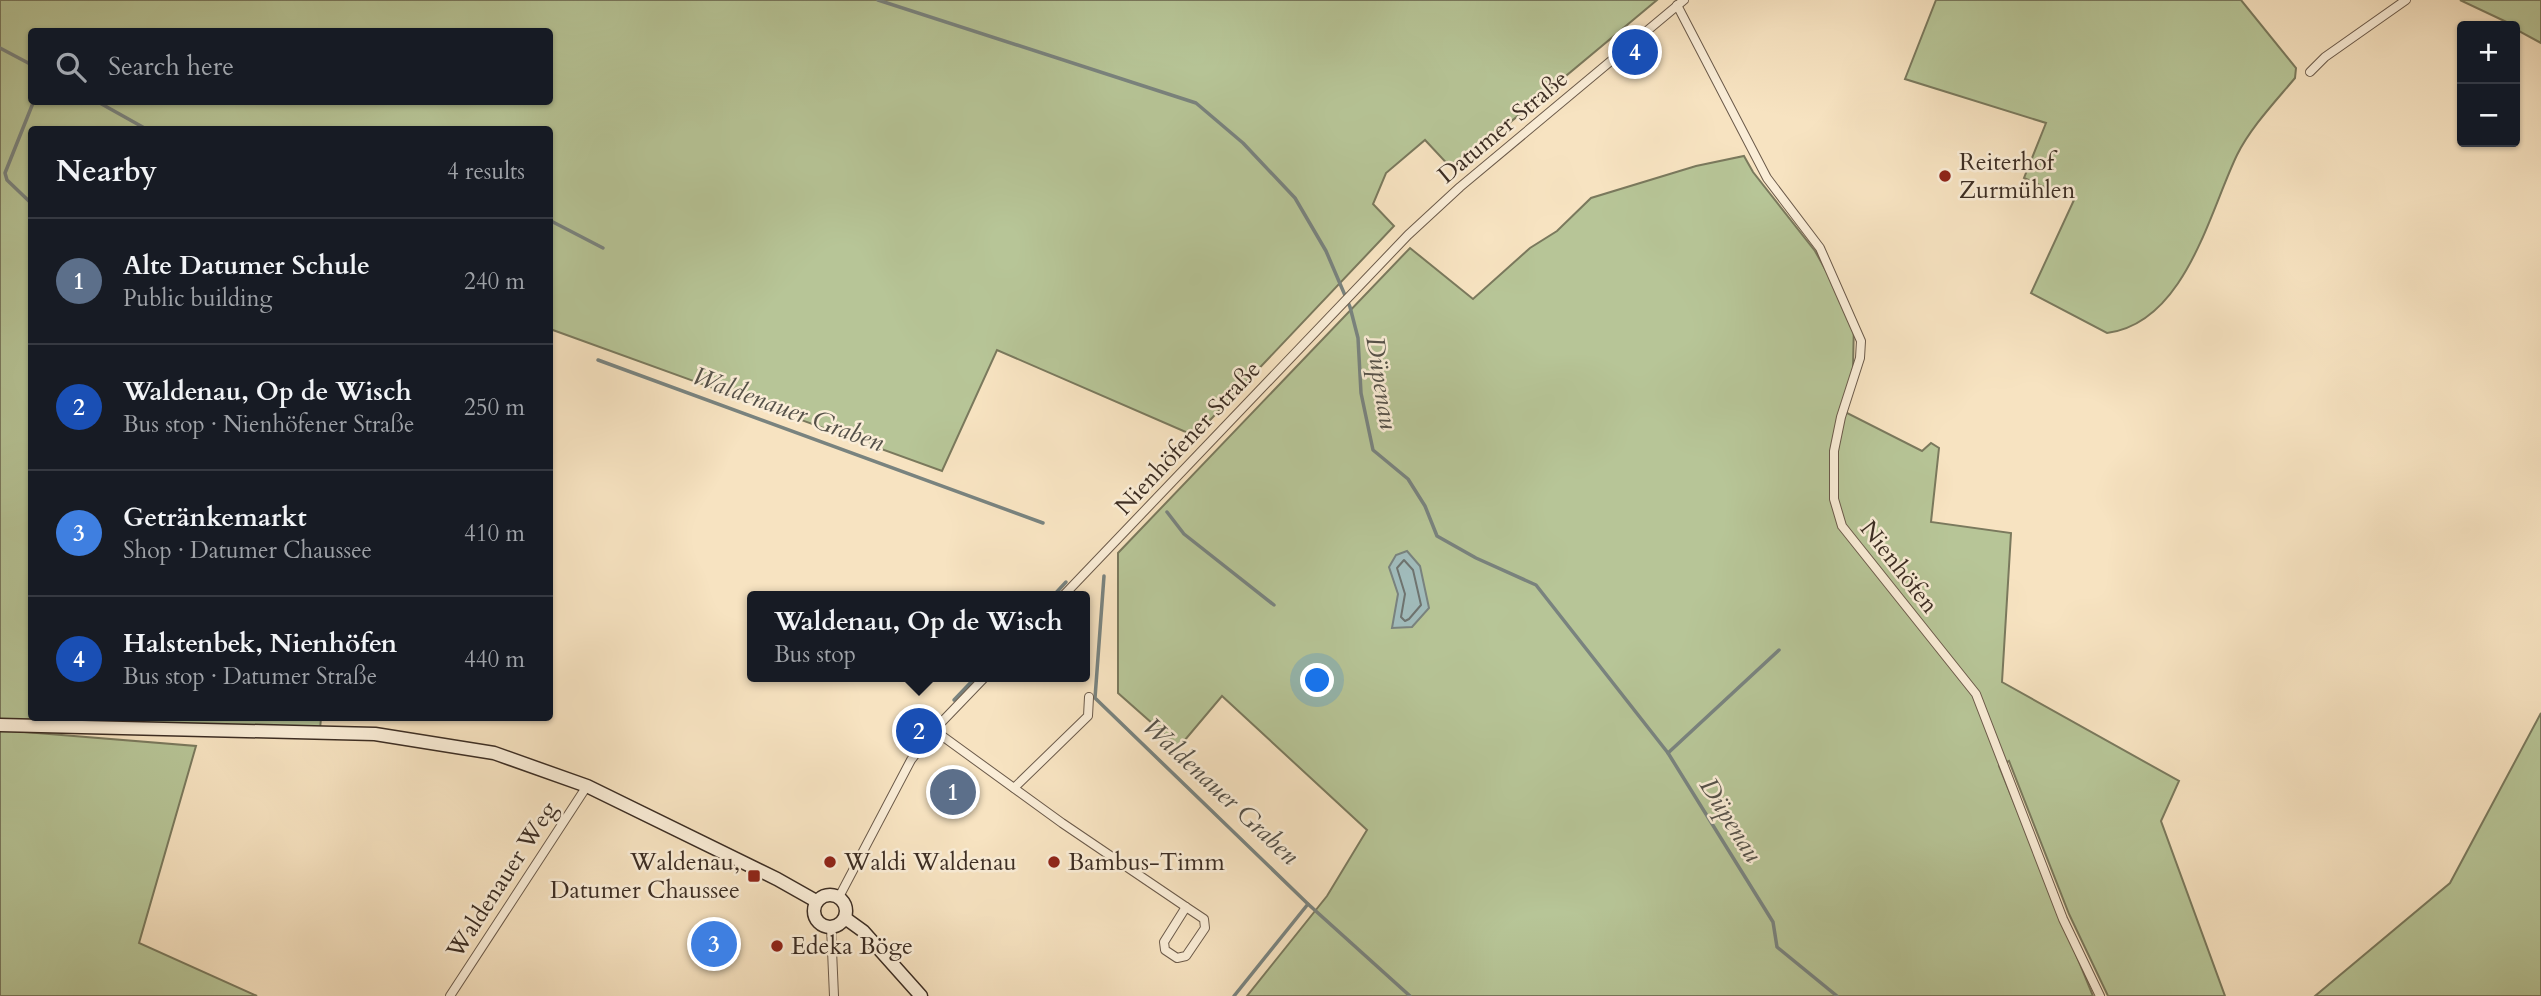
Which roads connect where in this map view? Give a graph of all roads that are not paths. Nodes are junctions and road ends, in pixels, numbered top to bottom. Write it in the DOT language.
graph roads {
  1 [pos="2406,0"];
  2 [pos="1681,3"];
  3 [pos="2310,72"];
  4 [pos="1340,305"];
  5 [pos="1068,591"];
  6 [pos="980,682"];
  7 [pos="1089,697"];
  8 [pos="0,725"];
  9 [pos="934,730"];
  10 [pos="587,786"];
  11 [pos="1014,788"];
  12 [pos="839,897"];
  13 [pos="816,901"];
  14 [pos="1186,907"];
  15 [pos="845,918"];
  16 [pos="831,927"];
  17 [pos="450,996"];
  18 [pos="834,996"];
  19 [pos="921,996"];
  20 [pos="2100,996"];
  1 -- 3 [label="street"];
  2 -- 4 [label="street, Datumer Straße"];
  2 -- 20 [label="street, Nienhöfen"];
  4 -- 5 [label="street, Nienhöfener Straße"];
  6 -- 9 [label="street"];
  7 -- 11 [label="street"];
  8 -- 10 [label="street"];
  9 -- 11 [label="street"];
  9 -- 12 [label="street"];
  10 -- 13 [label="street"];
  10 -- 17 [label="street, Waldenauer Weg"];
  11 -- 14 [label="street"];
  12 -- 13 [label="street"];
  12 -- 15 [label="street"];
  13 -- 16 [label="street"];
  14 -- 14 [label="street"];
  15 -- 16 [label="street"];
  15 -- 19 [label="street"];
  16 -- 18 [label="street"];
}
